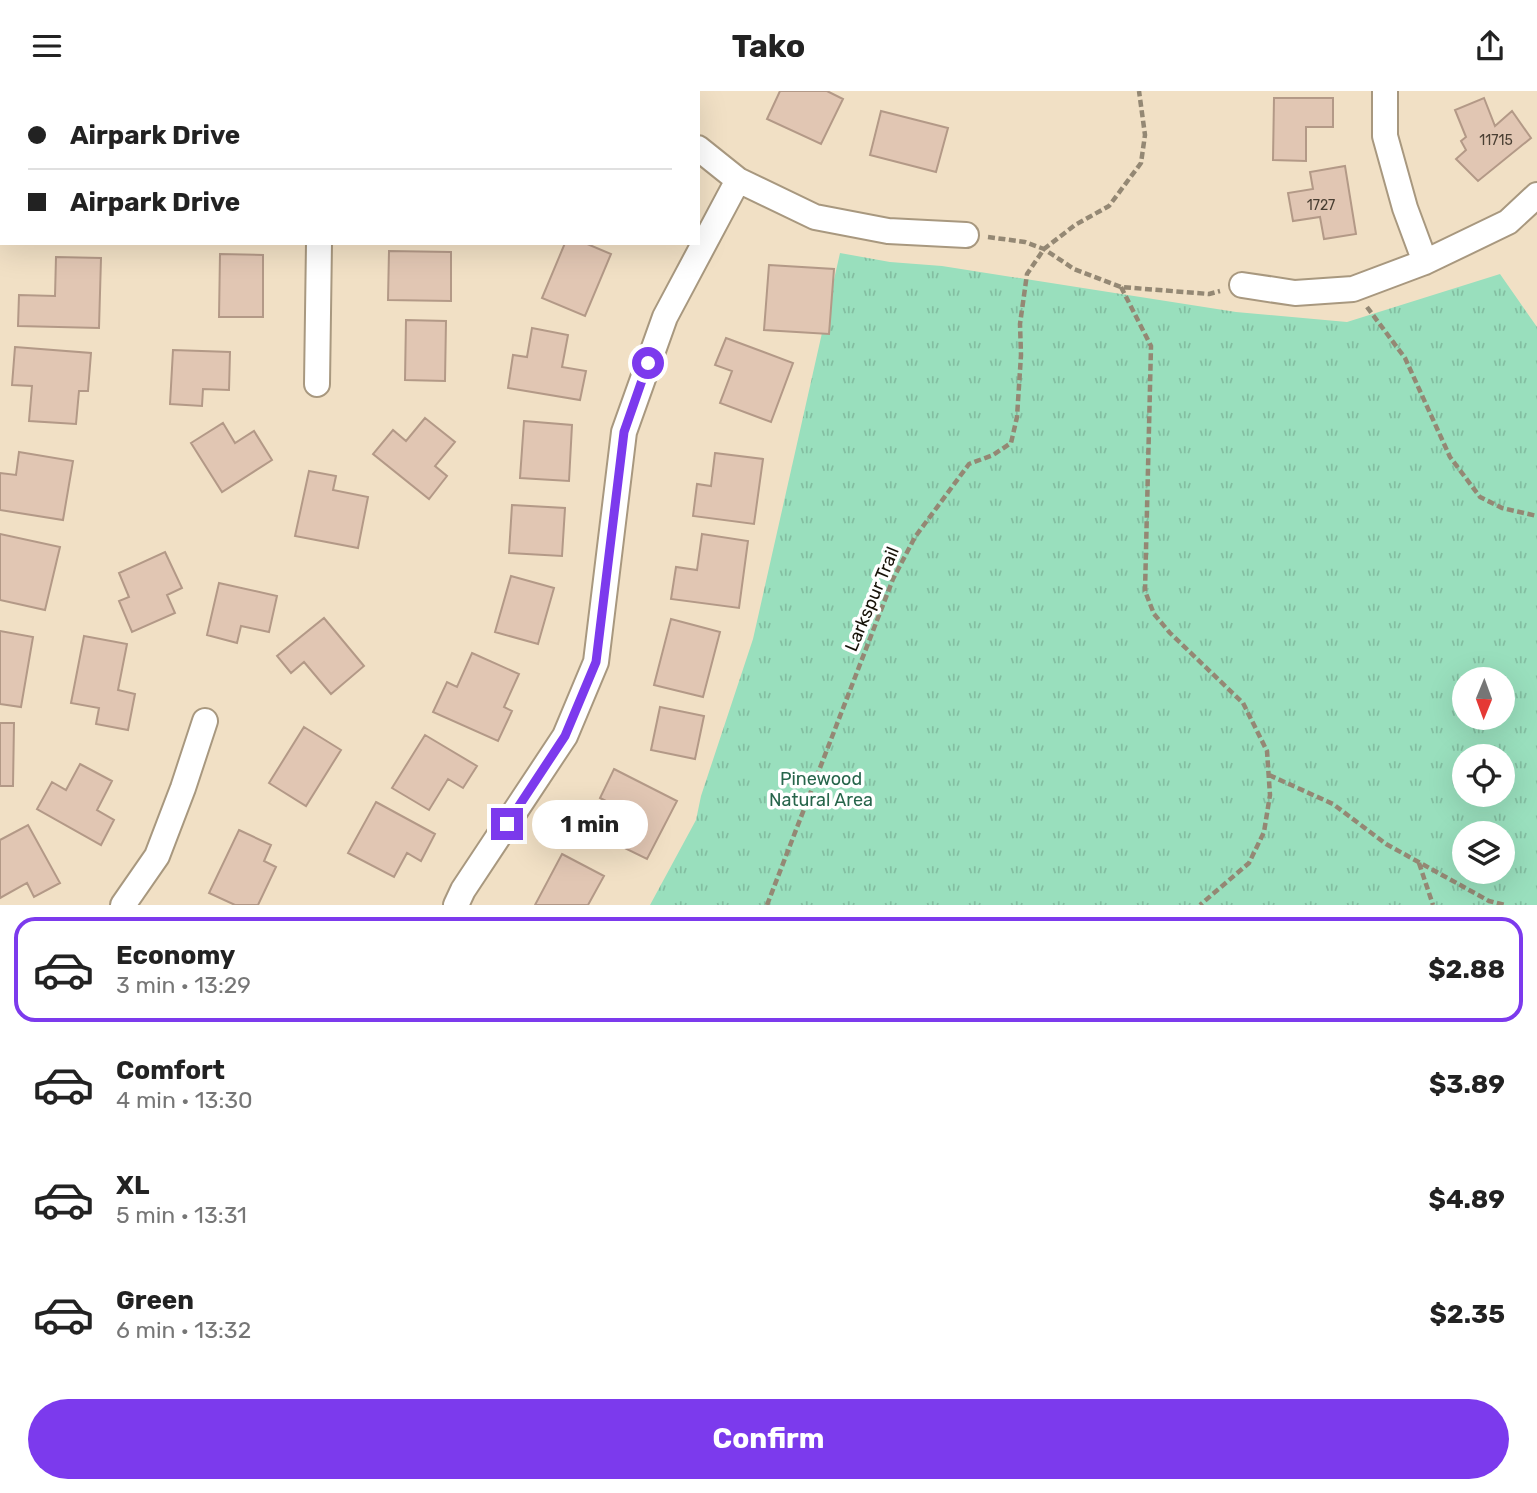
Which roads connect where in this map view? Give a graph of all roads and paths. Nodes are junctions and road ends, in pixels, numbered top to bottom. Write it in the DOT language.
graph roads {
  1 [pos="1139,91"];
  2 [pos="1385,91"];
  3 [pos="700,150"];
  4 [pos="738,180"];
  5 [pos="1537,195"];
  6 [pos="966,235"];
  7 [pos="318,245"];
  8 [pos="1044,250"];
  9 [pos="1425,262"];
  10 [pos="1242,285"];
  11 [pos="1121,287"];
  12 [pos="1353,289"];
  13 [pos="317,384"];
  14 [pos="1537,516"];
  15 [pos="205,722"];
  16 [pos="1269,775"];
  17 [pos="1419,862"];
  18 [pos="122,905"];
  19 [pos="456,905"];
  20 [pos="767,905"];
  21 [pos="1200,905"];
  22 [pos="1433,905"];
  23 [pos="1505,905"];
  1 -- 8 [label="path, Larkspur Trail"];
  2 -- 9 [label="street"];
  3 -- 4 [label="street"];
  4 -- 6 [label="street"];
  4 -- 19 [label="street"];
  5 -- 9 [label="street"];
  6 -- 8 [label="path"];
  7 -- 13 [label="street"];
  8 -- 11 [label="path"];
  8 -- 20 [label="path, Larkspur Trail"];
  9 -- 12 [label="street"];
  10 -- 11 [label="path"];
  10 -- 12 [label="street"];
  11 -- 16 [label="path"];
  12 -- 14 [label="path"];
  15 -- 18 [label="street"];
  16 -- 17 [label="path"];
  16 -- 21 [label="path"];
  17 -- 22 [label="path"];
  17 -- 23 [label="path"];
}
